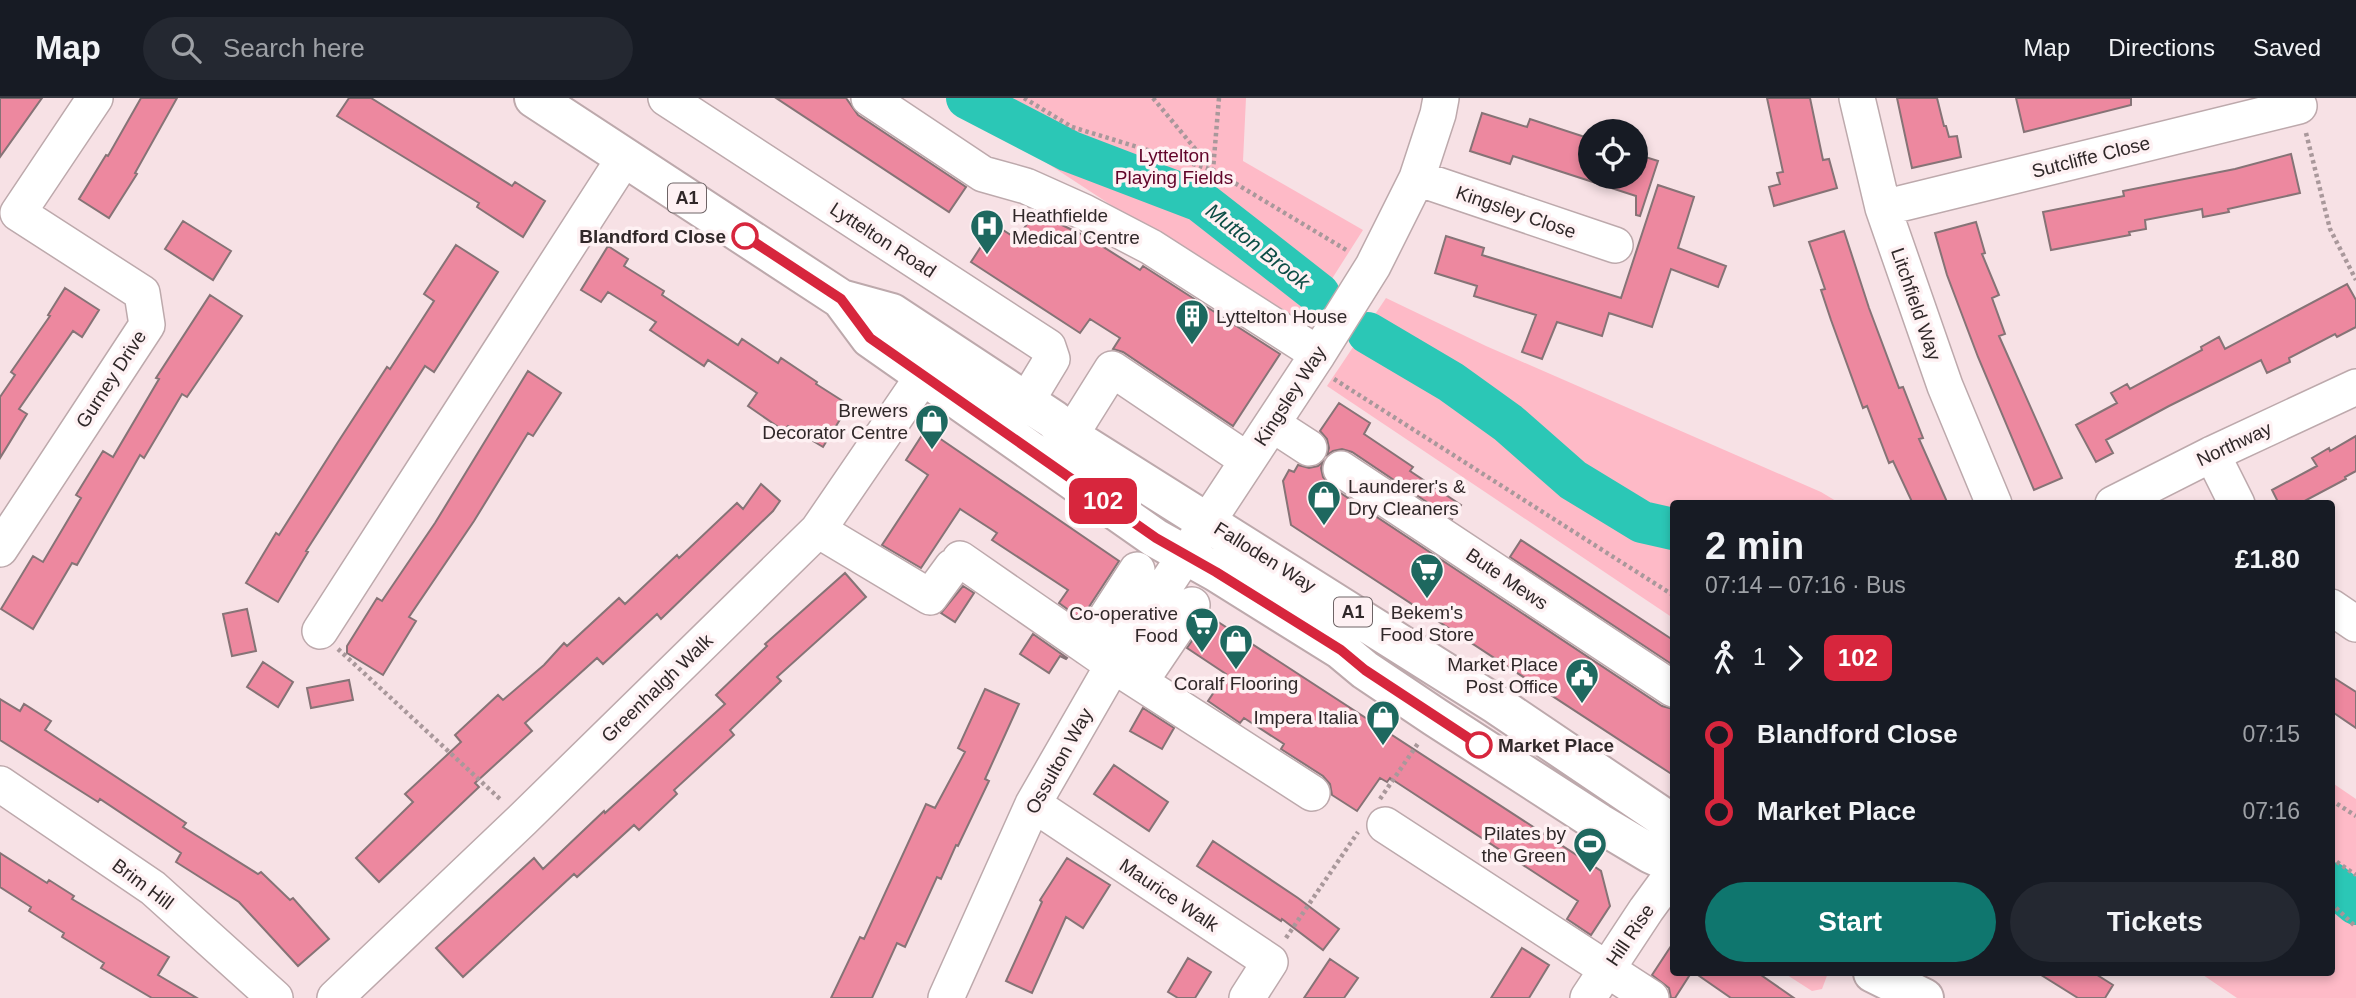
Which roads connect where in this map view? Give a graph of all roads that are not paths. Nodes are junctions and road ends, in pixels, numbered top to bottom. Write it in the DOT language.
graph roads {
  1 [pos="95,98"];
  2 [pos="534,98"];
  3 [pos="666,98"];
  4 [pos="869,98"];
  5 [pos="1441,98"];
  6 [pos="1857,98"];
  7 [pos="2299,106"];
  8 [pos="625,158"];
  9 [pos="1417,178"];
  10 [pos="9,207"];
  11 [pos="1883,208"];
  12 [pos="1615,245"];
  13 [pos="933,361"];
  14 [pos="1324,365"];
  15 [pos="2356,387"];
  16 [pos="1026,401"];
  17 [pos="1272,424"];
  18 [pos="1070,436"];
  19 [pos="1310,448"];
  20 [pos="2212,454"];
  21 [pos="1248,460"];
  22 [pos="1341,469"];
  23 [pos="1992,500"];
  24 [pos="2121,500"];
  25 [pos="2235,500"];
  26 [pos="818,530"];
  27 [pos="1197,538"];
  28 [pos="0,549"];
  29 [pos="1137,570"];
  30 [pos="1192,605"];
  31 [pos="2335,610"];
  32 [pos="2356,624"];
  33 [pos="320,631"];
  34 [pos="1113,665"];
  35 [pos="1670,687"];
  36 [pos="0,784"];
  37 [pos="1312,793"];
  38 [pos="1033,804"];
  39 [pos="1373,821"];
  40 [pos="1670,822"];
  41 [pos="1670,863"];
  42 [pos="1670,877"];
  43 [pos="1607,969"];
  44 [pos="1879,976"];
  45 [pos="1910,976"];
  46 [pos="275,998"];
  47 [pos="335,998"];
  48 [pos="946,998"];
  49 [pos="1247,998"];
  50 [pos="1588,998"];
  51 [pos="1651,998"];
  52 [pos="1924,998"];
  53 [pos="1939,998"];
  1 -- 10 [label="street, Gurney Drive"];
  2 -- 8 [label="highway, A1"];
  3 -- 16 [label="street, Lyttelton Road"];
  4 -- 14 [label="street"];
  5 -- 9 [label="street, Kingsley Way"];
  6 -- 11 [label="street, Litchfield Way"];
  7 -- 11 [label="street, Sutcliffe Close"];
  8 -- 13 [label="highway, A1"];
  8 -- 33 [label="street"];
  9 -- 12 [label="street, Kingsley Close"];
  9 -- 14 [label="street, Kingsley Way"];
  10 -- 28 [label="street, Gurney Drive"];
  11 -- 23 [label="street, Litchfield Way"];
  13 -- 16 [label="highway, A1"];
  13 -- 26 [label="street, Greenhalgh Walk"];
  13 -- 27 [label="highway, A1"];
  14 -- 17 [label="street, Kingsley Way"];
  15 -- 20 [label="street, Northway"];
  16 -- 18 [label="highway, A1"];
  17 -- 19 [label="street"];
  17 -- 21 [label="street, Kingsley Way"];
  18 -- 21 [label="street"];
  18 -- 27 [label="highway, A1"];
  20 -- 24 [label="street, Northway"];
  20 -- 25 [label="street"];
  21 -- 27 [label="street, Kingsley Way"];
  22 -- 35 [label="street, Bute Mews"];
  26 -- 34 [label="street"];
  26 -- 47 [label="street, Greenhalgh Walk"];
  27 -- 34 [label="street, Ossulton Way"];
  27 -- 40 [label="highway, Falloden Way / A1"];
  27 -- 41 [label="highway, Falloden Way / A1"];
  29 -- 34 [label="street"];
  30 -- 34 [label="street"];
  31 -- 32 [label="street"];
  34 -- 37 [label="street"];
  34 -- 38 [label="street, Ossulton Way"];
  36 -- 46 [label="street, Brim Hill"];
  38 -- 48 [label="street, Ossulton Way"];
  38 -- 49 [label="street, Maurice Walk"];
  39 -- 43 [label="street"];
  42 -- 43 [label="street, Hill Rise"];
  43 -- 50 [label="street, Hill Rise"];
  43 -- 51 [label="street"];
  44 -- 52 [label="highway"];
  45 -- 53 [label="highway"];
}
